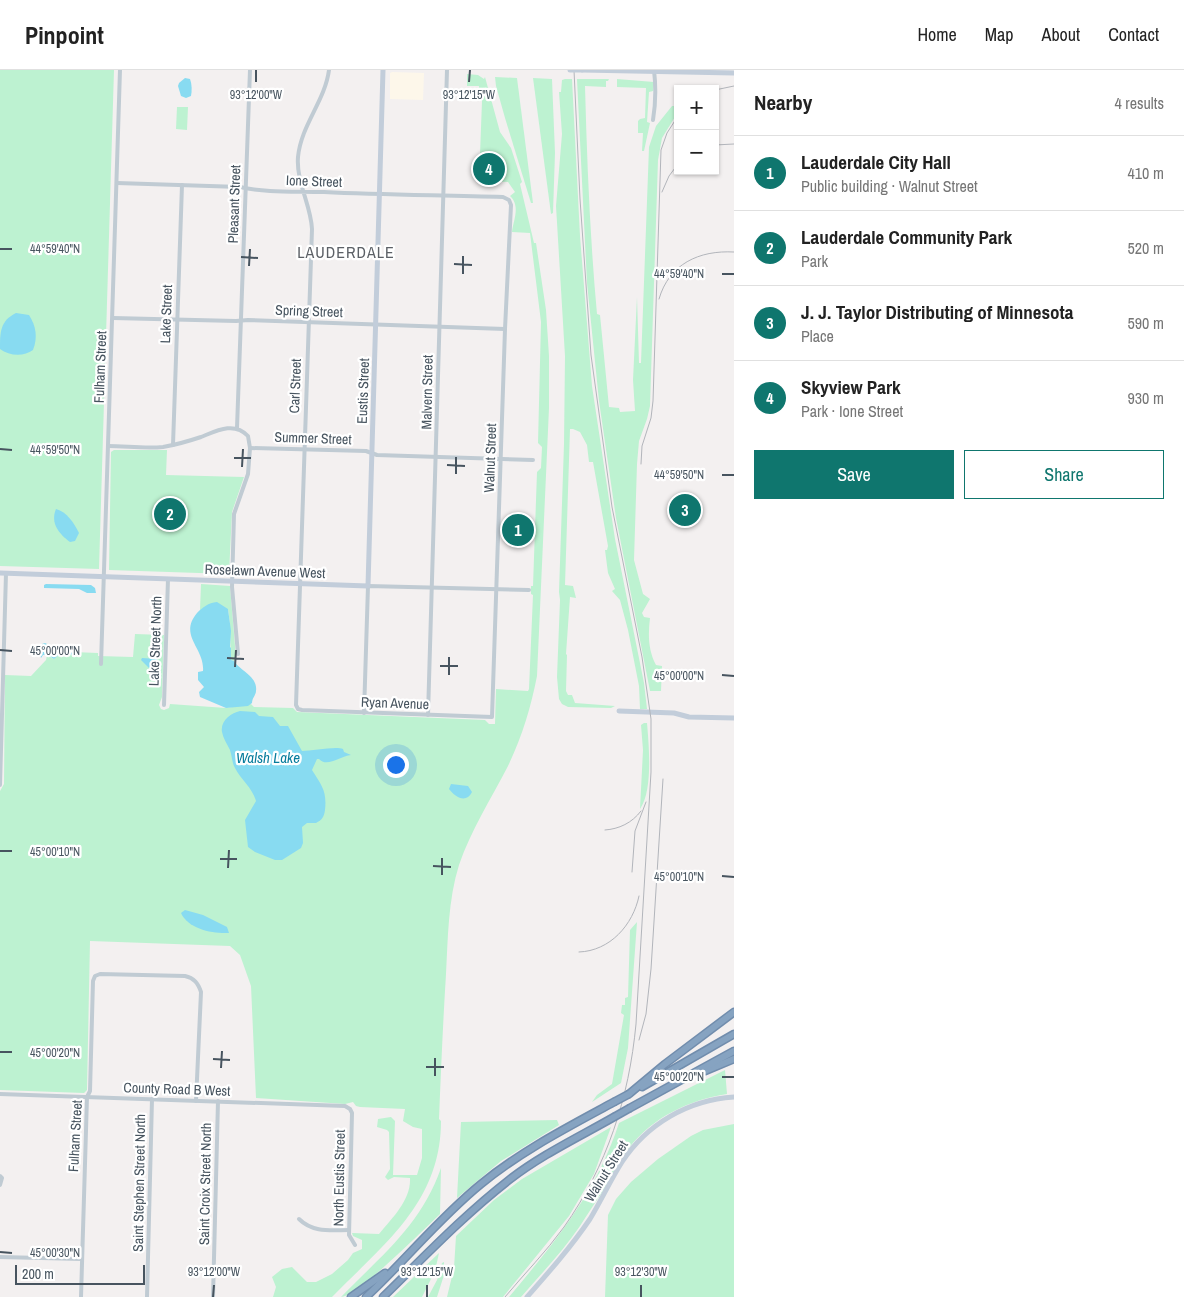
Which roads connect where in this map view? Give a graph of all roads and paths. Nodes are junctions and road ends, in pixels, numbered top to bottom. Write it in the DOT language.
graph roads {
  1 [pos="120,70"];
  2 [pos="250,70"];
  3 [pos="329,70"];
  4 [pos="383,70"];
  5 [pos="447,70"];
  6 [pos="570,70"];
  7 [pos="582,70"];
  8 [pos="654,71"];
  9 [pos="734,73"];
  10 [pos="654,120"];
  11 [pos="117,183"];
  12 [pos="182,185"];
  13 [pos="246,188"];
  14 [pos="304,191"];
  15 [pos="380,194"];
  16 [pos="444,196"];
  17 [pos="509,200"];
  18 [pos="113,318"];
  19 [pos="177,320"];
  20 [pos="242,321"];
  21 [pos="308,322"];
  22 [pos="376,324"];
  23 [pos="440,326"];
  24 [pos="505,329"];
  25 [pos="237,428"];
  26 [pos="173,445"];
  27 [pos="108,446"];
  28 [pos="250,448"];
  29 [pos="304,450"];
  30 [pos="372,453"];
  31 [pos="436,457"];
  32 [pos="501,459"];
  33 [pos="533,460"];
  34 [pos="3,573"];
  35 [pos="104,576"];
  36 [pos="168,578"];
  37 [pos="300,583"];
  38 [pos="233,584"];
  39 [pos="368,586"];
  40 [pos="432,588"];
  41 [pos="496,590"];
  42 [pos="529,590"];
  43 [pos="238,654"];
  44 [pos="101,664"];
  45 [pos="1,672"];
  46 [pos="164,705"];
  47 [pos="298,709"];
  48 [pos="621,711"];
  49 [pos="364,713"];
  50 [pos="428,715"];
  51 [pos="492,718"];
  52 [pos="734,718"];
  53 [pos="1,733"];
  54 [pos="0,784"];
  55 [pos="734,1012"];
  56 [pos="734,1034"];
  57 [pos="734,1051"];
  58 [pos="734,1059"];
  59 [pos="680,1080"];
  60 [pos="0,1094"];
  61 [pos="629,1094"];
  62 [pos="87,1097"];
  63 [pos="734,1097"];
  64 [pos="152,1099"];
  65 [pos="196,1101"];
  66 [pos="218,1102"];
  67 [pos="351,1110"];
  68 [pos="0,1176"];
  69 [pos="0,1185"];
  70 [pos="299,1219"];
  71 [pos="349,1230"];
  72 [pos="355,1245"];
  73 [pos="0,1256"];
  74 [pos="406,1256"];
  75 [pos="82,1259"];
  76 [pos="81,1297"];
  77 [pos="147,1297"];
  78 [pos="213,1297"];
  79 [pos="351,1297"];
  80 [pos="366,1297"];
  81 [pos="383,1297"];
  82 [pos="527,1297"];
  1 -- 11 [label="street, Fulham Street"];
  2 -- 13 [label="street, Pleasant Street"];
  3 -- 14 [label="street, Carl Street"];
  4 -- 15 [label="street, Eustis Street"];
  5 -- 16 [label="street, Malvern Street"];
  6 -- 7 [label="street, bridge"];
  7 -- 8 [label="street"];
  8 -- 9 [label="street"];
  8 -- 10 [label="street"];
  11 -- 12 [label="street, Ione Street"];
  11 -- 18 [label="street, Fulham Street"];
  12 -- 13 [label="street, Ione Street"];
  12 -- 19 [label="street, Lake Street"];
  13 -- 14 [label="street, Ione Street"];
  13 -- 20 [label="street, Pleasant Street"];
  14 -- 15 [label="street, Ione Street"];
  14 -- 21 [label="street, Carl Street"];
  15 -- 16 [label="street, Ione Street"];
  15 -- 22 [label="street, Eustis Street"];
  16 -- 17 [label="street, Ione Street"];
  16 -- 23 [label="street, Malvern Street"];
  17 -- 24 [label="street, Walnut Street"];
  18 -- 19 [label="street, Spring Street"];
  18 -- 27 [label="street, Fulham Street"];
  19 -- 20 [label="street, Spring Street"];
  19 -- 26 [label="street, Lake Street"];
  20 -- 21 [label="street, Spring Street"];
  20 -- 25 [label="street, Pleasant Street"];
  21 -- 22 [label="street, Spring Street"];
  21 -- 29 [label="street, Carl Street"];
  22 -- 23 [label="street, Spring Street"];
  22 -- 30 [label="street, Eustis Street"];
  23 -- 24 [label="street, Spring Street"];
  23 -- 31 [label="street, Malvern Street"];
  24 -- 32 [label="street, Walnut Street"];
  25 -- 26 [label="street"];
  25 -- 28 [label="street"];
  26 -- 27 [label="street"];
  27 -- 35 [label="street, Fulham Street"];
  28 -- 29 [label="street, Summer Street"];
  28 -- 38 [label="street"];
  29 -- 30 [label="street, Summer Street"];
  29 -- 37 [label="street, Carl Street"];
  30 -- 31 [label="street, Summer Street"];
  30 -- 39 [label="street, Eustis Street"];
  31 -- 32 [label="street, Summer Street"];
  31 -- 40 [label="street, Malvern Street"];
  32 -- 33 [label="street, Summer Street"];
  32 -- 41 [label="street, Walnut Street"];
  34 -- 35 [label="street, Roselawn Avenue West"];
  34 -- 45 [label="street"];
  35 -- 36 [label="street, Roselawn Avenue West"];
  35 -- 44 [label="street, Fulham Street"];
  36 -- 38 [label="street, Roselawn Avenue West"];
  36 -- 46 [label="street, Lake Street North"];
  37 -- 38 [label="street, Roselawn Avenue West"];
  37 -- 39 [label="street, Roselawn Avenue West"];
  37 -- 47 [label="street, Carl Street"];
  38 -- 43 [label="street"];
  39 -- 40 [label="street, Roselawn Avenue West"];
  39 -- 49 [label="street, Eustis Street"];
  40 -- 41 [label="street, Roselawn Avenue West"];
  40 -- 50 [label="street, Malvern Street"];
  41 -- 42 [label="street, Roselawn Avenue West"];
  41 -- 51 [label="street, Walnut Street"];
  45 -- 53 [label="street"];
  47 -- 49 [label="street, Ryan Avenue"];
  48 -- 52 [label="street"];
  49 -- 50 [label="street, Ryan Avenue"];
  50 -- 51 [label="street, Ryan Avenue"];
  53 -- 54 [label="street"];
  55 -- 61 [label="highway"];
  56 -- 61 [label="highway"];
  57 -- 59 [label="highway"];
  58 -- 59 [label="highway"];
  59 -- 81 [label="highway, bridge"];
  60 -- 62 [label="street, County Road B West"];
  61 -- 74 [label="highway, bridge"];
  62 -- 64 [label="street, County Road B West"];
  62 -- 65 [label="street, Fulham Street"];
  62 -- 75 [label="street, Fulham Street"];
  63 -- 82 [label="street, Walnut Street"];
  64 -- 65 [label="street, County Road B West"];
  64 -- 77 [label="street, Saint Stephen Street North"];
  65 -- 66 [label="street, County Road B West"];
  66 -- 67 [label="street, County Road B West"];
  66 -- 78 [label="street, Saint Croix Street North"];
  67 -- 71 [label="street, North Eustis Street"];
  68 -- 69 [label="street"];
  70 -- 71 [label="street"];
  71 -- 72 [label="street, North Eustis Street"];
  73 -- 75 [label="street"];
  74 -- 79 [label="highway"];
  74 -- 80 [label="highway"];
  75 -- 76 [label="street, Fulham Street"];
}
